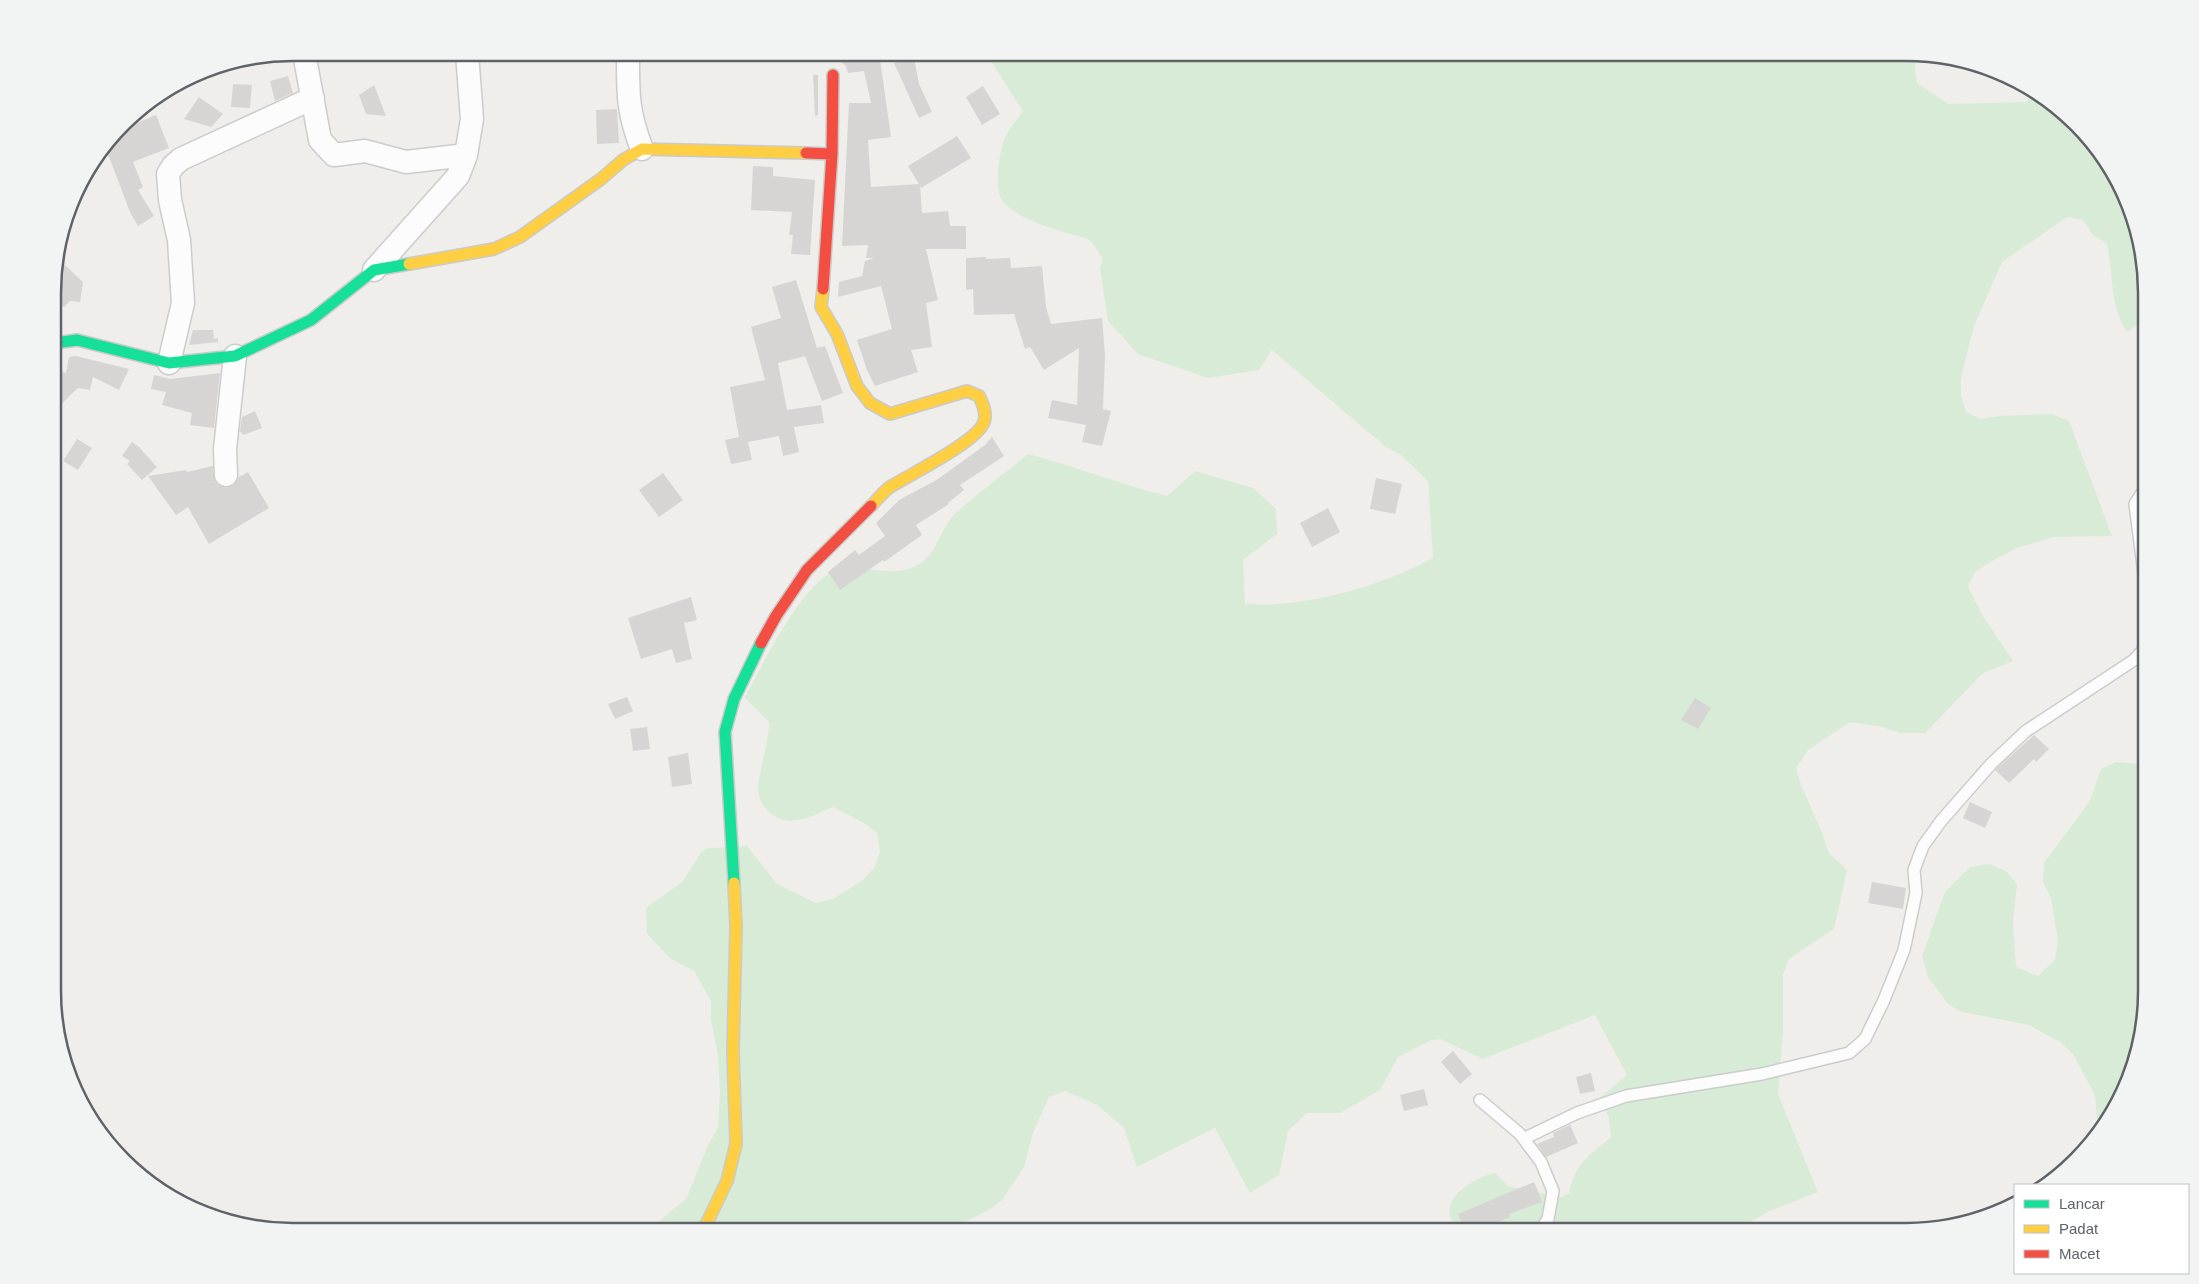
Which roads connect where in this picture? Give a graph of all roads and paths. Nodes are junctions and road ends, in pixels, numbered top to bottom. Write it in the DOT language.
graph roads {
  1 [pos="306,61"];
  2 [pos="468,61"];
  3 [pos="628,61"];
  4 [pos="833,75"];
  5 [pos="313,98"];
  6 [pos="642,149"];
  7 [pos="832,154"];
  8 [pos="466,155"];
  9 [pos="374,270"];
  10 [pos="61,342"];
  11 [pos="235,356"];
  12 [pos="169,363"];
  13 [pos="226,475"];
  14 [pos="2138,499"];
  15 [pos="2138,527"];
  16 [pos="2138,656"];
  17 [pos="1480,1100"];
  18 [pos="1524,1138"];
  19 [pos="708,1223"];
  20 [pos="1545,1223"];
  1 -- 5 [label="street"];
  2 -- 8 [label="street"];
  3 -- 6 [label="street"];
  4 -- 7 [label="street"];
  5 -- 8 [label="street"];
  5 -- 12 [label="street"];
  6 -- 7 [label="street"];
  6 -- 9 [label="street"];
  7 -- 19 [label="street"];
  8 -- 9 [label="street"];
  9 -- 11 [label="street"];
  10 -- 12 [label="street"];
  11 -- 12 [label="street"];
  11 -- 13 [label="street"];
  14 -- 15 [label="lane"];
  16 -- 18 [label="lane"];
  17 -- 18 [label="lane"];
  18 -- 20 [label="lane"];
}
